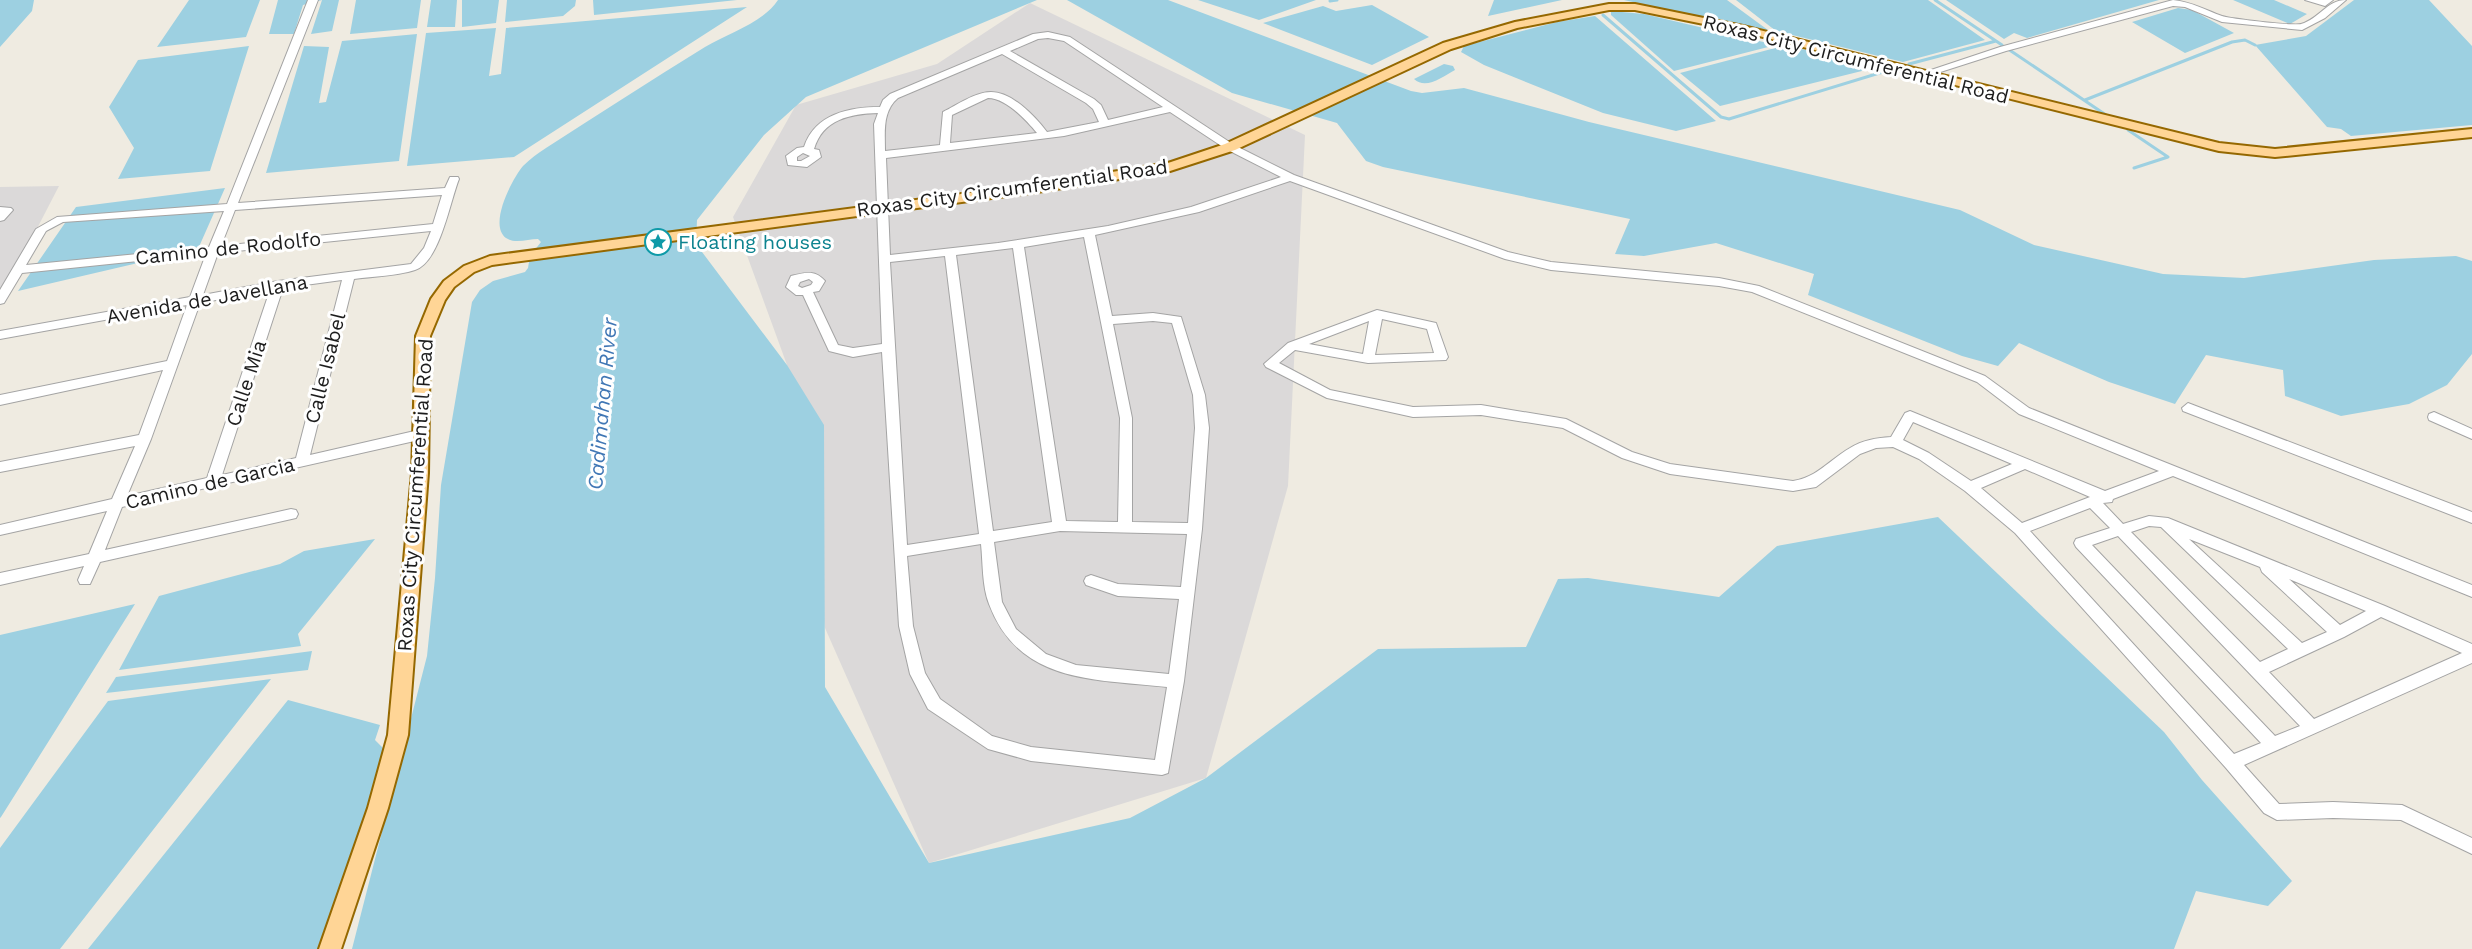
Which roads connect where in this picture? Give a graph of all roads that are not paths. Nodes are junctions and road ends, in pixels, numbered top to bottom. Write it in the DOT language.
graph roads {
  1 [pos="313,0"];
  2 [pos="2310,0"];
  3 [pos="2328,0"];
  4 [pos="2341,0"];
  5 [pos="1002,50"];
  6 [pos="1924,74"];
  7 [pos="1172,108"];
  8 [pos="884,110"];
  9 [pos="1106,125"];
  10 [pos="2472,134"];
  11 [pos="1044,135"];
  12 [pos="945,147"];
  13 [pos="1230,147"];
  14 [pos="808,150"];
  15 [pos="881,155"];
  16 [pos="1290,177"];
  17 [pos="454,179"];
  18 [pos="448,191"];
  19 [pos="232,207"];
  20 [pos="884,208"];
  21 [pos="0,210"];
  22 [pos="0,218"];
  23 [pos="439,228"];
  24 [pos="1089,233"];
  25 [pos="1018,242"];
  26 [pos="214,249"];
  27 [pos="950,252"];
  28 [pos="886,259"];
  29 [pos="18,270"];
  30 [pos="349,276"];
  31 [pos="278,285"];
  32 [pos="807,292"];
  33 [pos="0,300"];
  34 [pos="195,300"];
  35 [pos="1377,314"];
  36 [pos="1107,321"];
  37 [pos="0,335"];
  38 [pos="1292,346"];
  39 [pos="888,347"];
  40 [pos="1368,359"];
  41 [pos="172,364"];
  42 [pos="0,399"];
  43 [pos="2188,408"];
  44 [pos="2434,417"];
  45 [pos="2472,434"];
  46 [pos="419,435"];
  47 [pos="144,439"];
  48 [pos="1895,442"];
  49 [pos="302,461"];
  50 [pos="2024,464"];
  51 [pos="0,467"];
  52 [pos="2170,472"];
  53 [pos="213,481"];
  54 [pos="1970,487"];
  55 [pos="2101,500"];
  56 [pos="116,505"];
  57 [pos="291,514"];
  58 [pos="2472,518"];
  59 [pos="2163,522"];
  60 [pos="1060,526"];
  61 [pos="1125,527"];
  62 [pos="1195,529"];
  63 [pos="2020,529"];
  64 [pos="0,530"];
  65 [pos="2122,530"];
  66 [pos="987,537"];
  67 [pos="900,552"];
  68 [pos="95,557"];
  69 [pos="2260,561"];
  70 [pos="0,579"];
  71 [pos="85,579"];
  72 [pos="1091,581"];
  73 [pos="2472,591"];
  74 [pos="1185,592"];
  75 [pos="2380,610"];
  76 [pos="2339,633"];
  77 [pos="2300,651"];
  78 [pos="2472,651"];
  79 [pos="2472,656"];
  80 [pos="2258,669"];
  81 [pos="1176,681"];
  82 [pos="2311,727"];
  83 [pos="2272,744"];
  84 [pos="2232,763"];
  85 [pos="2472,846"];
  86 [pos="330,949"];
  1 -- 19 [label="street"];
  2 -- 3 [label="street"];
  4 -- 6 [label="street"];
  5 -- 7 [label="street"];
  5 -- 8 [label="street"];
  5 -- 9 [label="street"];
  6 -- 10 [label="main road, Roxas City Circumferential Road"];
  6 -- 13 [label="main road, Roxas City Circumferential Road"];
  7 -- 9 [label="street"];
  7 -- 13 [label="street"];
  8 -- 14 [label="street"];
  8 -- 15 [label="street"];
  9 -- 11 [label="street"];
  11 -- 12 [label="street"];
  11 -- 12 [label="street"];
  12 -- 15 [label="street"];
  13 -- 16 [label="street"];
  13 -- 20 [label="main road, Roxas City Circumferential Road"];
  15 -- 20 [label="street"];
  16 -- 24 [label="street"];
  16 -- 52 [label="street"];
  17 -- 18 [label="street"];
  18 -- 19 [label="street"];
  18 -- 23 [label="street"];
  19 -- 26 [label="street"];
  19 -- 29 [label="street"];
  20 -- 28 [label="street"];
  20 -- 46 [label="main road, Roxas City Circumferential Road"];
  21 -- 22 [label="street"];
  23 -- 26 [label="street, Camino de Rodolfo"];
  23 -- 30 [label="street, Avenida de Javellana"];
  24 -- 25 [label="street"];
  24 -- 36 [label="street"];
  25 -- 27 [label="street"];
  25 -- 60 [label="street"];
  26 -- 29 [label="street, Camino de Rodolfo"];
  26 -- 34 [label="street"];
  27 -- 28 [label="street"];
  27 -- 66 [label="street"];
  28 -- 39 [label="street"];
  29 -- 33 [label="street"];
  30 -- 31 [label="street, Avenida de Javellana"];
  30 -- 49 [label="street, Calle Isabel"];
  31 -- 34 [label="street, Avenida de Javellana"];
  31 -- 53 [label="street, Calle Mia"];
  32 -- 39 [label="street"];
  34 -- 37 [label="street, Avenida de Javellana"];
  34 -- 41 [label="street"];
  35 -- 38 [label="street"];
  35 -- 40 [label="street"];
  35 -- 40 [label="street"];
  36 -- 61 [label="street"];
  36 -- 62 [label="street"];
  38 -- 40 [label="street"];
  38 -- 48 [label="street"];
  39 -- 67 [label="street"];
  41 -- 42 [label="street"];
  41 -- 47 [label="street"];
  43 -- 58 [label="street"];
  44 -- 45 [label="street"];
  46 -- 49 [label="street, Camino de Garcia"];
  46 -- 86 [label="main road, Roxas City Circumferential Road"];
  47 -- 51 [label="street"];
  47 -- 56 [label="street"];
  48 -- 50 [label="street"];
  48 -- 54 [label="street"];
  49 -- 53 [label="street, Camino de Garcia"];
  50 -- 54 [label="street"];
  50 -- 55 [label="street"];
  52 -- 55 [label="street"];
  52 -- 73 [label="street"];
  53 -- 56 [label="street, Camino de Garcia"];
  54 -- 63 [label="street"];
  55 -- 63 [label="street"];
  55 -- 65 [label="street"];
  56 -- 64 [label="street, Camino de Garcia"];
  56 -- 68 [label="street"];
  57 -- 68 [label="street"];
  59 -- 65 [label="street"];
  59 -- 69 [label="street"];
  59 -- 77 [label="street"];
  60 -- 61 [label="street"];
  60 -- 66 [label="street"];
  61 -- 62 [label="street"];
  62 -- 74 [label="street"];
  63 -- 84 [label="street"];
  65 -- 80 [label="street"];
  65 -- 83 [label="street"];
  66 -- 67 [label="street"];
  66 -- 81 [label="street"];
  67 -- 81 [label="street"];
  68 -- 70 [label="street"];
  68 -- 71 [label="street"];
  69 -- 75 [label="street"];
  69 -- 76 [label="street"];
  72 -- 74 [label="street"];
  74 -- 81 [label="street"];
  75 -- 76 [label="street"];
  75 -- 78 [label="street"];
  76 -- 77 [label="street"];
  77 -- 80 [label="street"];
  79 -- 82 [label="street"];
  80 -- 82 [label="street"];
  82 -- 83 [label="street"];
  83 -- 84 [label="street"];
  84 -- 85 [label="street"];
}
